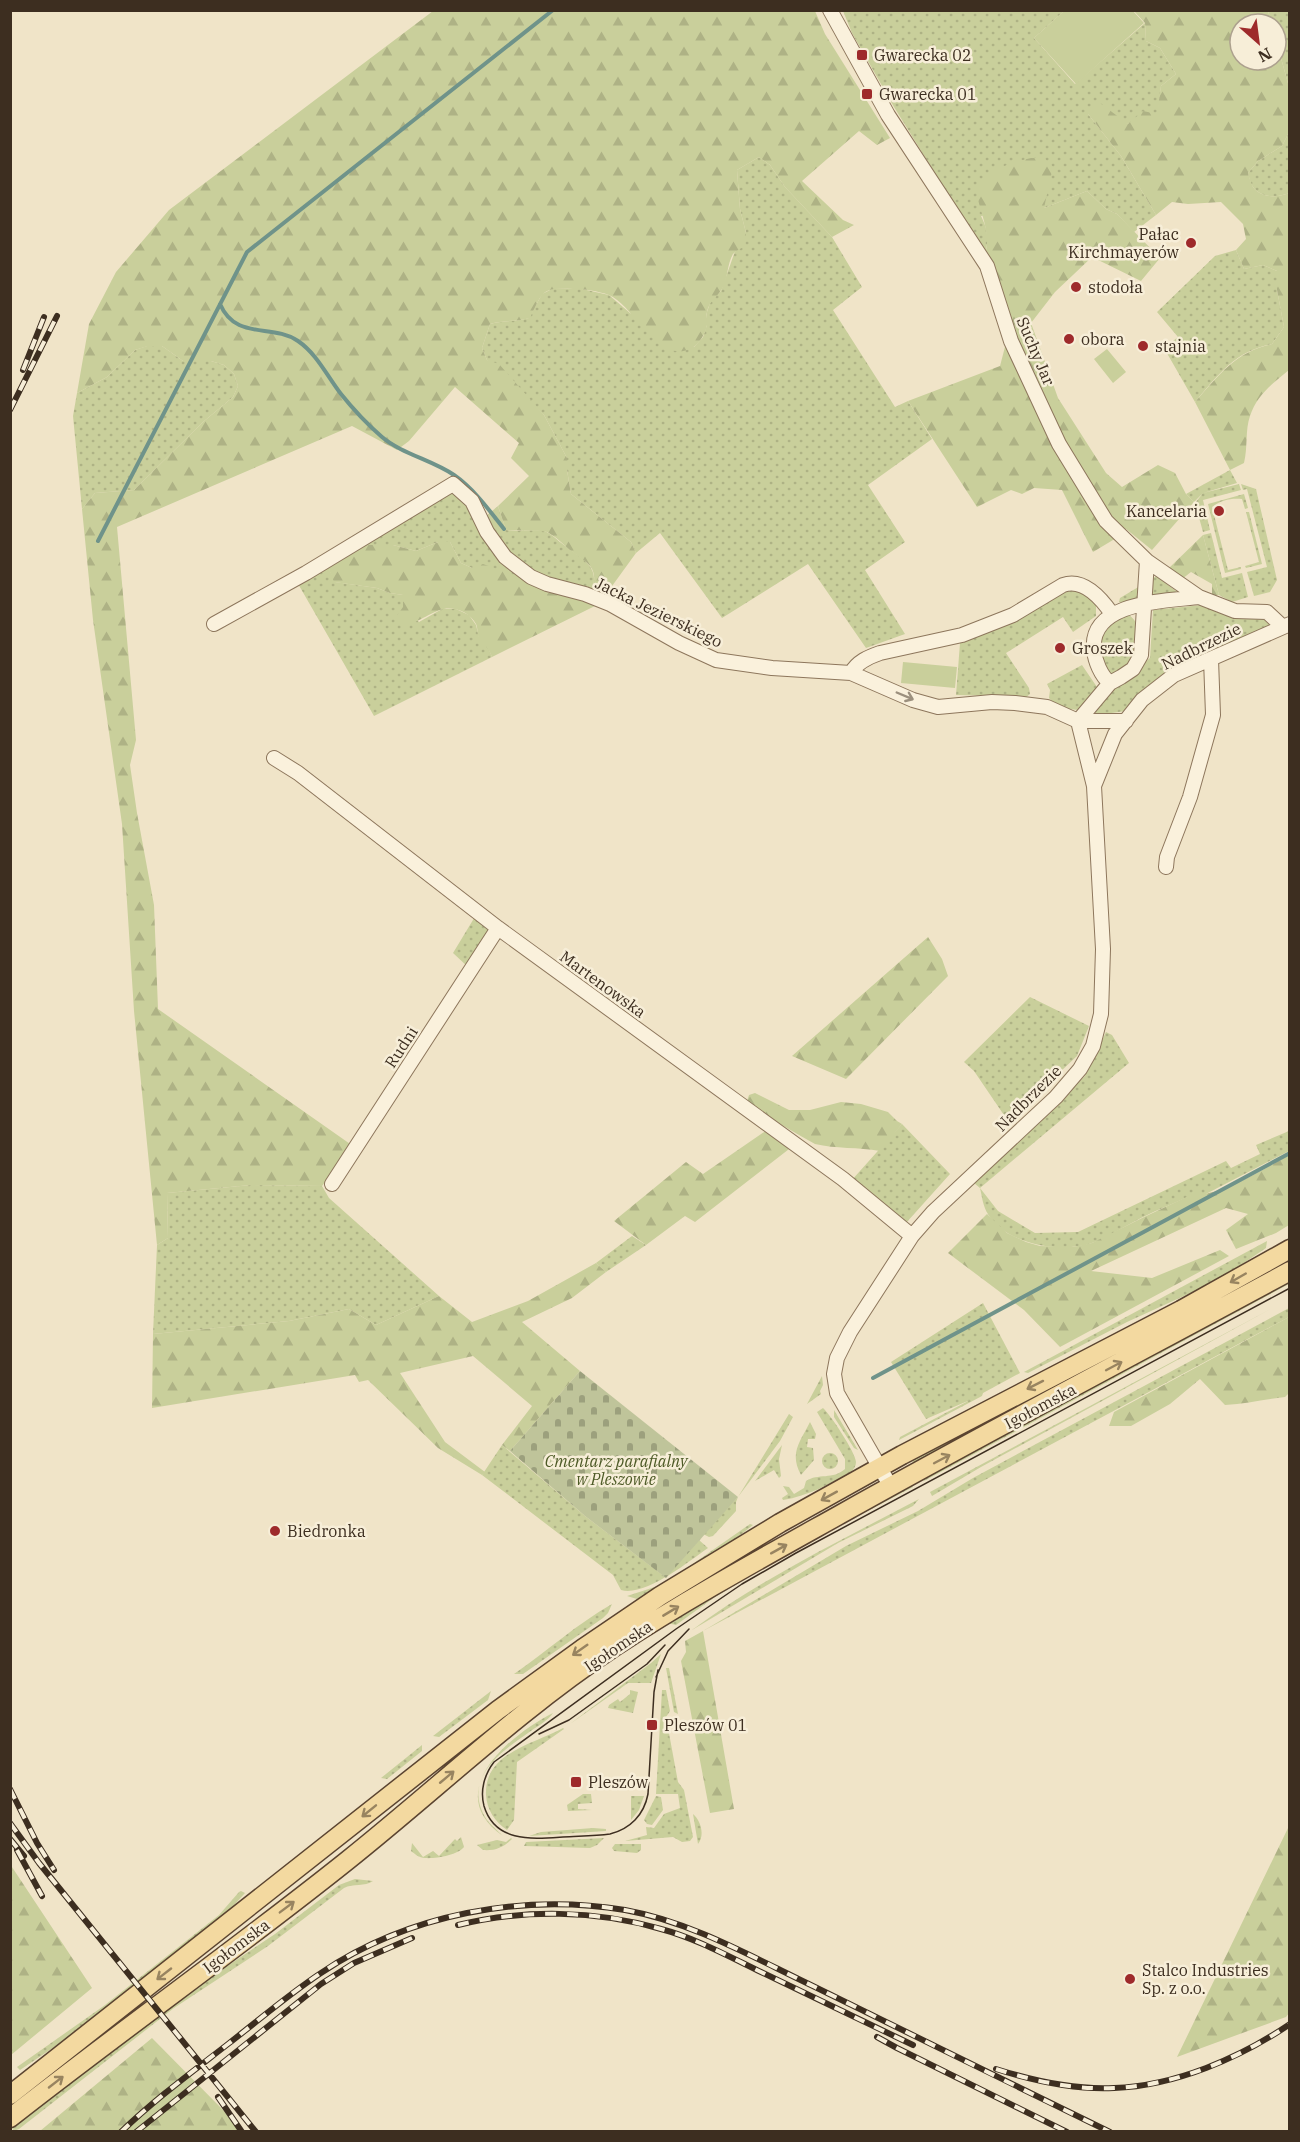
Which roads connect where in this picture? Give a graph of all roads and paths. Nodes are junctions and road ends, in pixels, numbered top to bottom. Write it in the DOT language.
graph roads {
  1 [pos="830,10"];
  2 [pos="1146,561"];
  3 [pos="1199,597"];
  4 [pos="1146,604"];
  5 [pos="1112,614"];
  6 [pos="214,624"];
  7 [pos="1286,625"];
  8 [pos="1211,658"];
  9 [pos="851,674"];
  10 [pos="1110,683"];
  11 [pos="1078,721"];
  12 [pos="1126,721"];
  13 [pos="274,758"];
  14 [pos="1094,786"];
  15 [pos="1166,867"];
  16 [pos="498,928"];
  17 [pos="332,1184"];
  18 [pos="912,1236"];
  19 [pos="1290,1249"];
  20 [pos="1290,1271"];
  21 [pos="880,1467"];
  22 [pos="891,1487"];
  23 [pos="10,2095"];
  24 [pos="10,2118"];
  1 -- 2 [label="street, Suchy Jar"];
  2 -- 3 [label="street, Suchy Jar"];
  2 -- 4 [label="street"];
  3 -- 4 [label="street"];
  3 -- 7 [label="street, Suchy Jar"];
  4 -- 5 [label="street"];
  4 -- 10 [label="street"];
  5 -- 9 [label="street"];
  5 -- 10 [label="street"];
  6 -- 9 [label="street, Jacka Jezierskiego"];
  7 -- 8 [label="street, Nadbrzezie"];
  8 -- 12 [label="street, Nadbrzezie"];
  8 -- 15 [label="street"];
  9 -- 11 [label="street, one-way"];
  10 -- 11 [label="street"];
  11 -- 12 [label="street"];
  11 -- 14 [label="street"];
  12 -- 14 [label="street, Nadbrzezie"];
  13 -- 16 [label="street, Martenowska"];
  14 -- 18 [label="street, Nadbrzezie"];
  16 -- 17 [label="street, Rudni"];
  16 -- 18 [label="street, Martenowska"];
  18 -- 21 [label="street, Nadbrzezie"];
  19 -- 21 [label="main road, Igołomska, one-way"];
  22 -- 20 [label="main road, Igołomska, one-way"];
  21 -- 22 [label="street, Nadbrzezie"];
  21 -- 23 [label="main road, Igołomska, one-way"];
  24 -- 22 [label="main road, Igołomska, one-way"];
}
